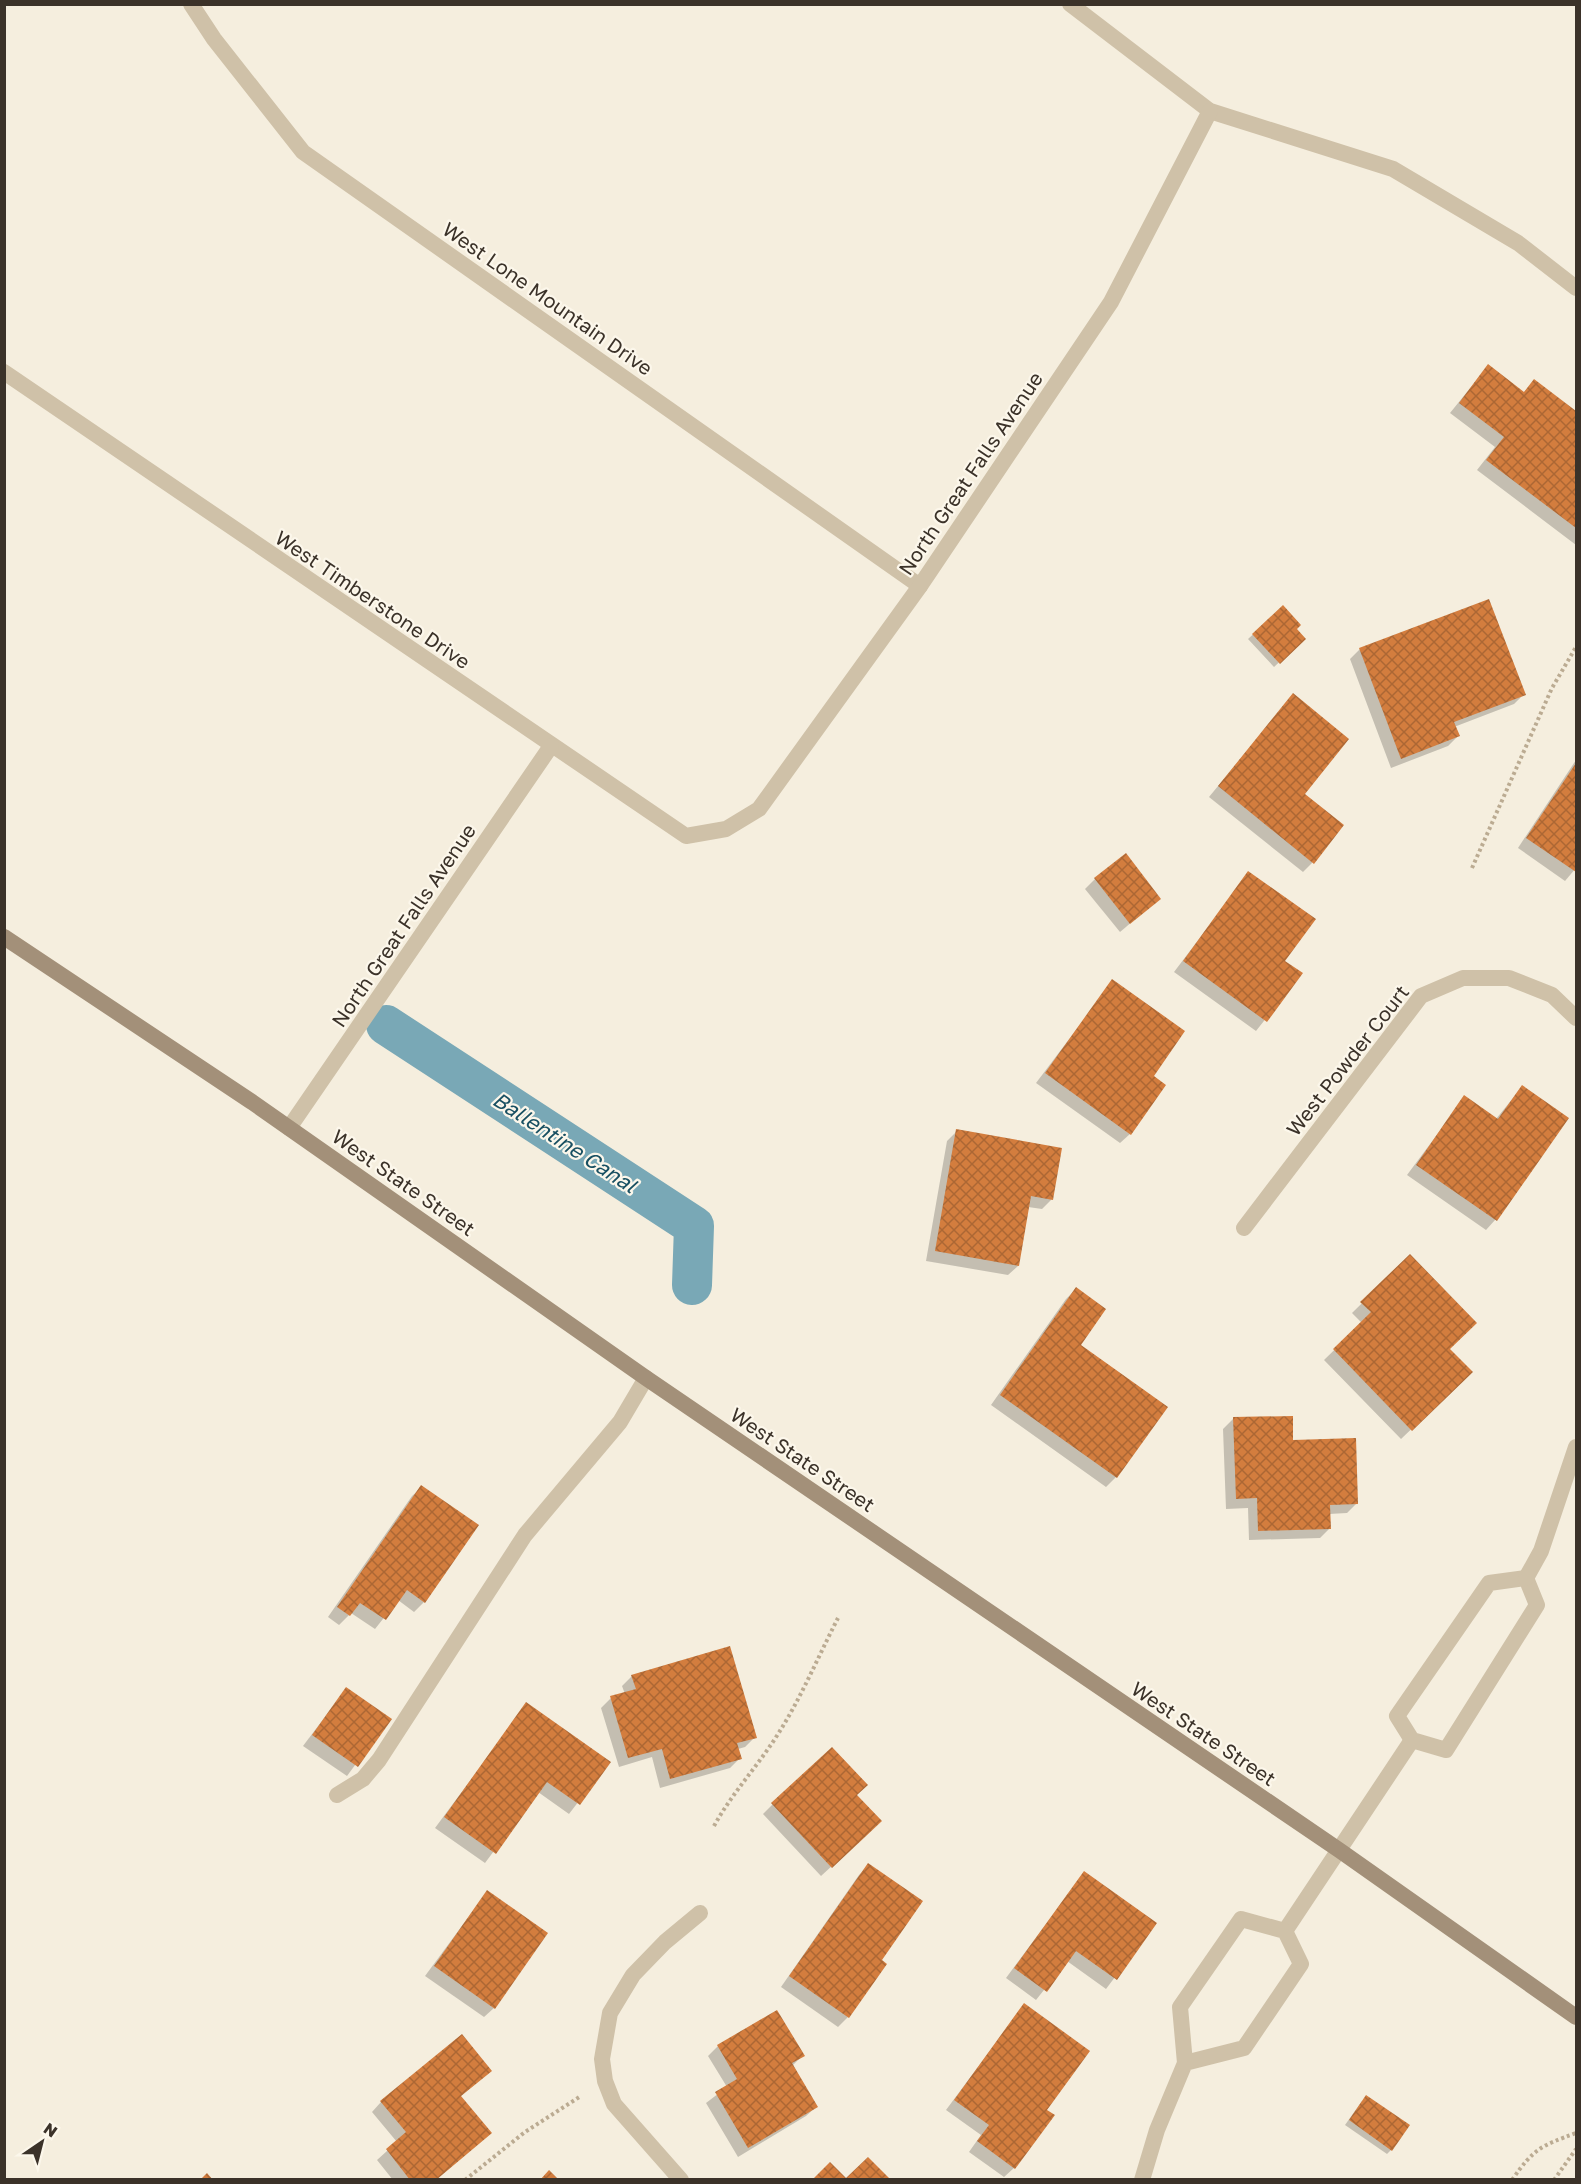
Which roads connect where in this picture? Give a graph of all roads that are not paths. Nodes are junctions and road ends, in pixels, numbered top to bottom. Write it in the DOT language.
graph roads {
  1 [pos="191,4"];
  2 [pos="1070,4"];
  3 [pos="1210,111"];
  4 [pos="1576,288"];
  5 [pos="4,372"];
  6 [pos="920,586"];
  7 [pos="551,746"];
  8 [pos="726,829"];
  9 [pos="4,937"];
  10 [pos="1576,1018"];
  11 [pos="290,1128"];
  12 [pos="1244,1228"];
  13 [pos="646,1378"];
  14 [pos="1576,1447"];
  15 [pos="1526,1578"];
  16 [pos="1412,1740"];
  17 [pos="337,1795"];
  18 [pos="1339,1850"];
  19 [pos="700,1913"];
  20 [pos="1285,1930"];
  21 [pos="1576,2017"];
  22 [pos="1185,2062"];
  23 [pos="681,2180"];
  24 [pos="1142,2180"];
  1 -- 6 [label="street, West Lone Mountain Drive"];
  2 -- 3 [label="street"];
  3 -- 4 [label="street"];
  3 -- 6 [label="street, North Great Falls Avenue"];
  5 -- 7 [label="street, West Timberstone Drive"];
  6 -- 8 [label="street, North Great Falls Avenue"];
  7 -- 8 [label="street, West Timberstone Drive"];
  7 -- 11 [label="street, North Great Falls Avenue"];
  9 -- 11 [label="main road, West State Street"];
  10 -- 12 [label="street, West Powder Court"];
  11 -- 13 [label="main road, West State Street"];
  13 -- 17 [label="street"];
  13 -- 18 [label="main road, West State Street"];
  14 -- 15 [label="street"];
  15 -- 16 [label="street"];
  15 -- 16 [label="street"];
  16 -- 18 [label="street"];
  18 -- 20 [label="street"];
  18 -- 21 [label="main road, West State Street"];
  19 -- 23 [label="street"];
  20 -- 22 [label="street"];
  20 -- 22 [label="street"];
  22 -- 24 [label="street"];
}
